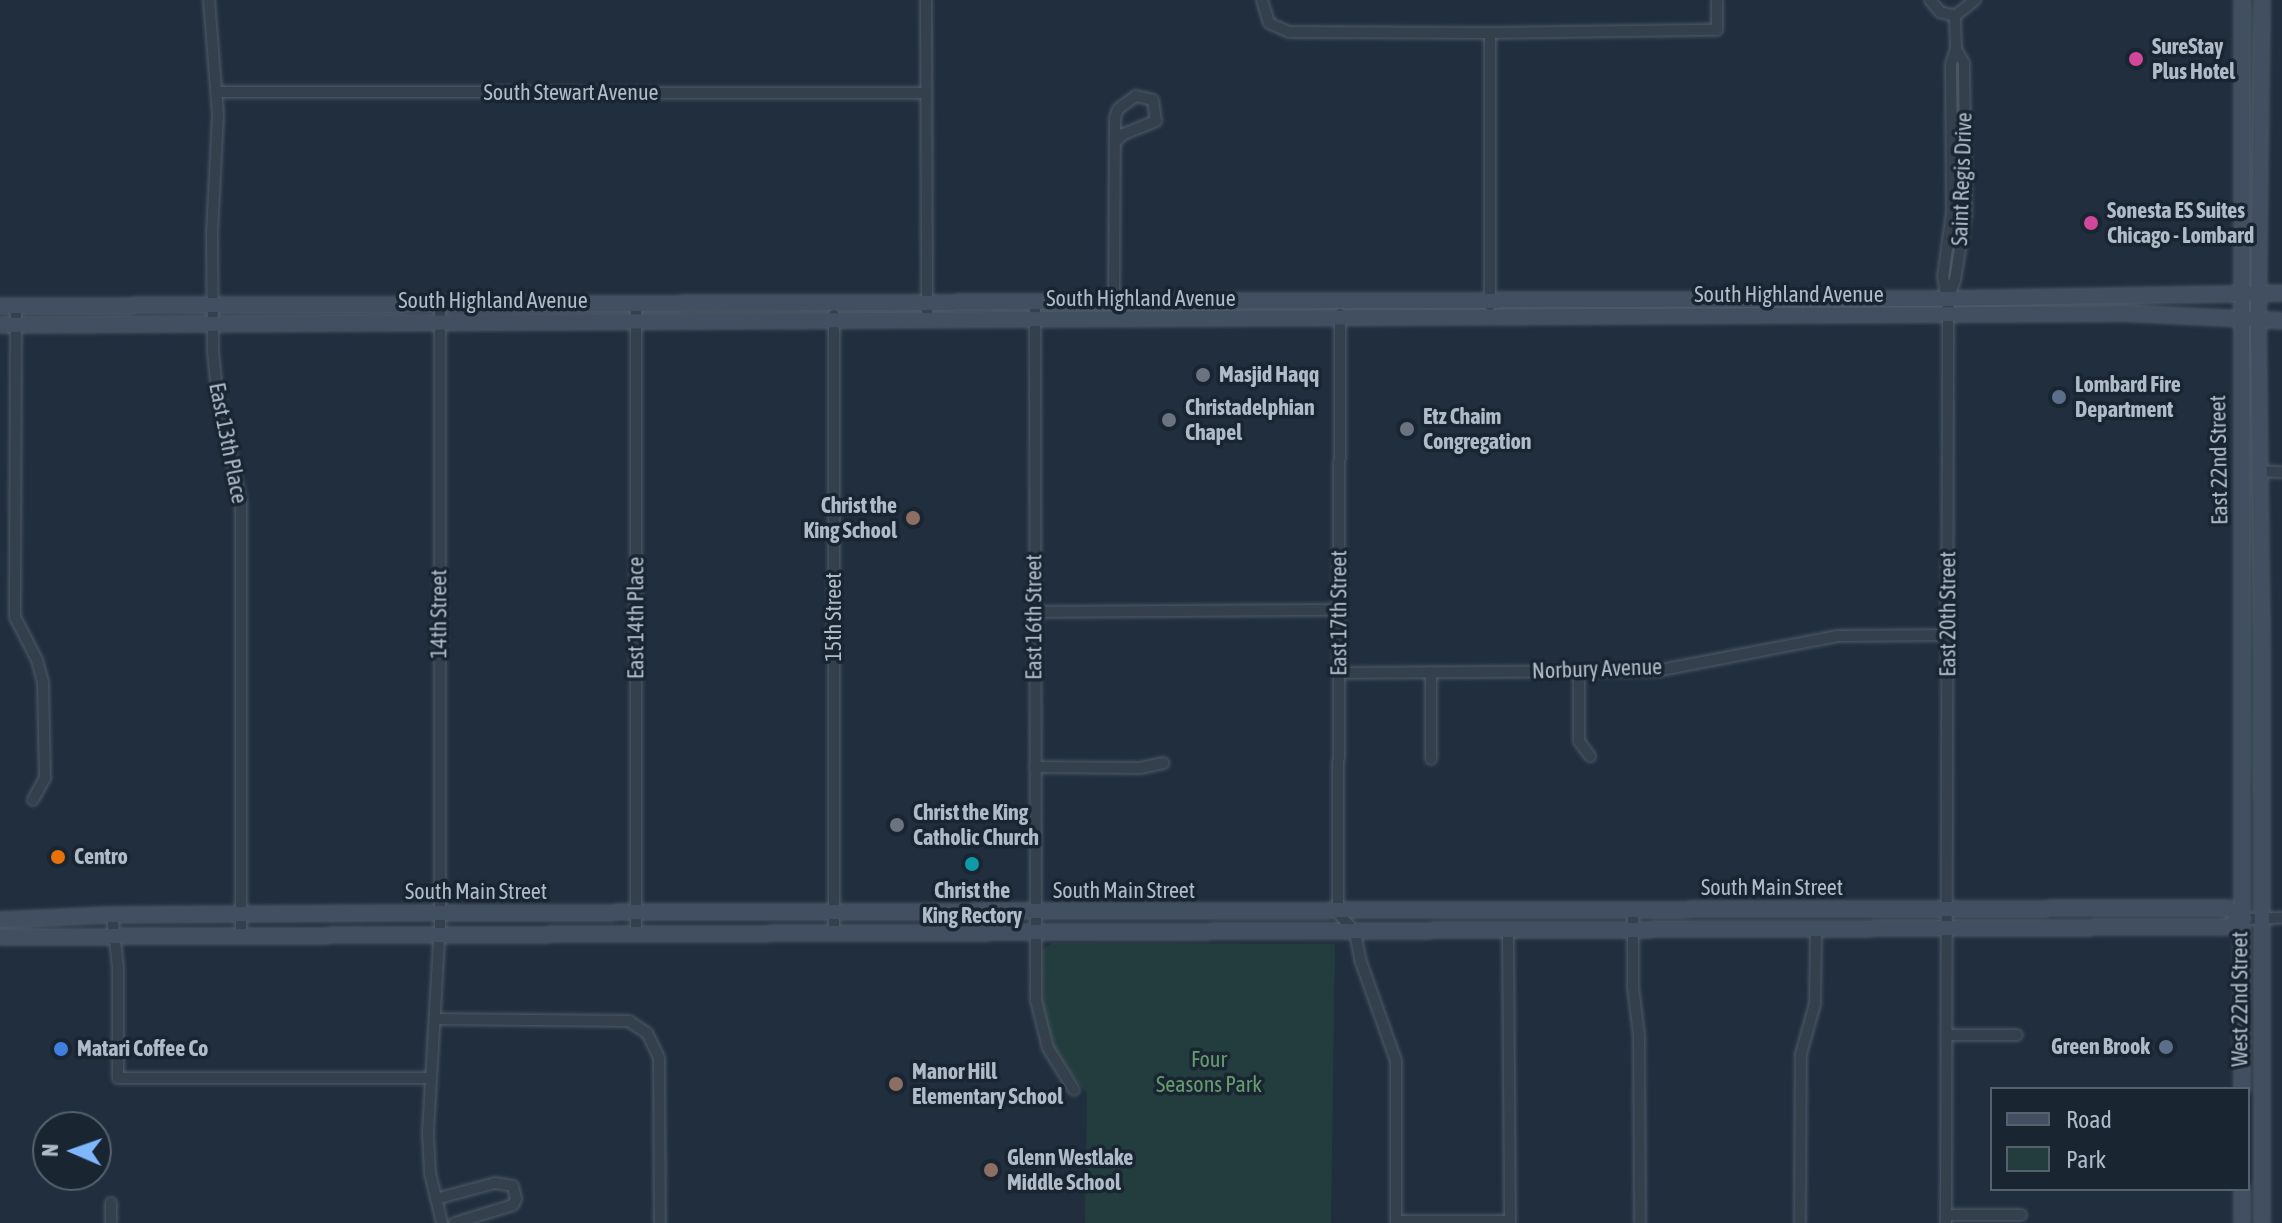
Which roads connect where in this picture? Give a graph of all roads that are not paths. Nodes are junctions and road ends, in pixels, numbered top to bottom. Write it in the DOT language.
graph roads {
  1 [pos="209,0"];
  2 [pos="926,0"];
  3 [pos="1262,0"];
  4 [pos="1717,0"];
  5 [pos="1930,0"];
  6 [pos="1975,0"];
  7 [pos="2242,0"];
  8 [pos="2262,0"];
  9 [pos="1955,16"];
  10 [pos="1490,33"];
  11 [pos="1956,49"];
  12 [pos="217,92"];
  13 [pos="926,93"];
  14 [pos="1115,143"];
  15 [pos="1965,158"];
  16 [pos="1951,159"];
  17 [pos="1952,212"];
  18 [pos="1966,212"];
  19 [pos="2240,292"];
  20 [pos="2259,293"];
  21 [pos="2282,293"];
  22 [pos="1490,299"];
  23 [pos="1948,299"];
  24 [pos="1340,300"];
  25 [pos="834,301"];
  26 [pos="927,301"];
  27 [pos="1114,301"];
  28 [pos="1035,302"];
  29 [pos="636,303"];
  30 [pos="210,304"];
  31 [pos="440,305"];
  32 [pos="0,306"];
  33 [pos="16,307"];
  34 [pos="1948,315"];
  35 [pos="1490,319"];
  36 [pos="2240,319"];
  37 [pos="1340,320"];
  38 [pos="2258,320"];
  39 [pos="927,321"];
  40 [pos="1036,321"];
  41 [pos="1115,321"];
  42 [pos="2282,321"];
  43 [pos="211,322"];
  44 [pos="834,322"];
  45 [pos="439,323"];
  46 [pos="16,324"];
  47 [pos="636,324"];
  48 [pos="0,325"];
  49 [pos="2260,471"];
  50 [pos="2282,472"];
  51 [pos="0,595"];
  52 [pos="13,595"];
  53 [pos="1340,610"];
  54 [pos="1034,612"];
  55 [pos="1948,635"];
  56 [pos="1579,671"];
  57 [pos="1431,672"];
  58 [pos="1339,673"];
  59 [pos="1590,756"];
  60 [pos="1431,759"];
  61 [pos="1163,763"];
  62 [pos="1035,767"];
  63 [pos="33,800"];
  64 [pos="1947,909"];
  65 [pos="1633,911"];
  66 [pos="636,913"];
  67 [pos="1035,913"];
  68 [pos="834,914"];
  69 [pos="112,915"];
  70 [pos="241,915"];
  71 [pos="2263,918"];
  72 [pos="2282,918"];
  73 [pos="2244,919"];
  74 [pos="0,920"];
  75 [pos="1347,922"];
  76 [pos="439,924"];
  77 [pos="1948,929"];
  78 [pos="1816,930"];
  79 [pos="1508,931"];
  80 [pos="1633,931"];
  81 [pos="636,933"];
  82 [pos="834,933"];
  83 [pos="1036,933"];
  84 [pos="241,935"];
  85 [pos="115,936"];
  86 [pos="0,937"];
  87 [pos="435,1019"];
  88 [pos="1947,1035"];
  89 [pos="2017,1035"];
  90 [pos="431,1078"];
  91 [pos="2242,1087"];
  92 [pos="1074,1090"];
  93 [pos="2242,1191"];
  94 [pos="436,1199"];
  95 [pos="111,1203"];
  96 [pos="2021,1215"];
  97 [pos="1946,1219"];
  98 [pos="1396,1222"];
  99 [pos="1510,1222"];
  100 [pos="111,1223"];
  101 [pos="442,1223"];
  102 [pos="455,1223"];
  103 [pos="660,1223"];
  104 [pos="1640,1223"];
  105 [pos="1800,1223"];
  106 [pos="2242,1223"];
  107 [pos="2262,1223"];
  1 -- 12 [label="street, East 13th Place"];
  2 -- 13 [label="street"];
  3 -- 10 [label="street"];
  4 -- 10 [label="street"];
  5 -- 9 [label="street"];
  6 -- 9 [label="street"];
  7 -- 19 [label="street, East 22nd Street"];
  8 -- 20 [label="street, East 22nd Street"];
  9 -- 11 [label="street, Saint Regis Drive"];
  10 -- 22 [label="street"];
  11 -- 15 [label="street, Saint Regis Drive"];
  11 -- 16 [label="street, Saint Regis Drive"];
  12 -- 13 [label="street, South Stewart Avenue"];
  12 -- 30 [label="street, East 13th Place"];
  13 -- 26 [label="street"];
  14 -- 14 [label="street"];
  14 -- 27 [label="street"];
  15 -- 16 [label="street"];
  15 -- 18 [label="street, Saint Regis Drive"];
  16 -- 17 [label="street, Saint Regis Drive"];
  17 -- 18 [label="street"];
  17 -- 23 [label="street, Saint Regis Drive"];
  18 -- 23 [label="street, Saint Regis Drive"];
  19 -- 20 [label="street, South Highland Avenue"];
  19 -- 23 [label="street, South Highland Avenue"];
  19 -- 36 [label="street, East 22nd Street"];
  20 -- 21 [label="street, South Highland Avenue"];
  20 -- 38 [label="street, East 22nd Street"];
  22 -- 23 [label="street, South Highland Avenue"];
  22 -- 24 [label="street, South Highland Avenue"];
  22 -- 35 [label="street"];
  23 -- 34 [label="street, East 20th Street"];
  24 -- 27 [label="street, South Highland Avenue"];
  24 -- 37 [label="street, East 17th Street"];
  25 -- 26 [label="street, South Highland Avenue"];
  25 -- 29 [label="street, South Highland Avenue"];
  25 -- 44 [label="street, 15th Street"];
  26 -- 28 [label="street, South Highland Avenue"];
  26 -- 39 [label="street"];
  27 -- 28 [label="street, South Highland Avenue"];
  27 -- 41 [label="street"];
  28 -- 40 [label="street, East 16th Street"];
  29 -- 31 [label="street, South Highland Avenue"];
  29 -- 47 [label="street, East 14th Place"];
  30 -- 31 [label="street, South Highland Avenue"];
  30 -- 33 [label="street, South Highland Avenue"];
  30 -- 43 [label="street, East 13th Place"];
  31 -- 45 [label="street, 14th Street"];
  32 -- 33 [label="street, South Highland Avenue"];
  33 -- 46 [label="street"];
  34 -- 35 [label="street, South Highland Avenue"];
  34 -- 36 [label="street, South Highland Avenue"];
  34 -- 55 [label="street, East 20th Street"];
  35 -- 37 [label="street, South Highland Avenue"];
  36 -- 38 [label="street, South Highland Avenue"];
  36 -- 73 [label="street, East 22nd Street"];
  37 -- 41 [label="street, South Highland Avenue"];
  37 -- 53 [label="street, East 17th Street"];
  38 -- 42 [label="street, South Highland Avenue"];
  38 -- 49 [label="street, East 22nd Street"];
  39 -- 40 [label="street, South Highland Avenue"];
  39 -- 44 [label="street, South Highland Avenue"];
  40 -- 41 [label="street, South Highland Avenue"];
  40 -- 54 [label="street, East 16th Street"];
  43 -- 45 [label="street, South Highland Avenue"];
  43 -- 46 [label="street, South Highland Avenue"];
  43 -- 70 [label="street, East 13th Place"];
  44 -- 47 [label="street, South Highland Avenue"];
  44 -- 68 [label="street, 15th Street"];
  45 -- 47 [label="street, South Highland Avenue"];
  45 -- 76 [label="street, 14th Street"];
  46 -- 48 [label="street, South Highland Avenue"];
  46 -- 52 [label="street"];
  47 -- 66 [label="street, East 14th Place"];
  49 -- 50 [label="street"];
  49 -- 71 [label="street, East 22nd Street"];
  51 -- 52 [label="street"];
  52 -- 63 [label="street"];
  53 -- 54 [label="street"];
  53 -- 58 [label="street, East 17th Street"];
  54 -- 62 [label="street, East 16th Street"];
  55 -- 56 [label="street, Norbury Avenue"];
  55 -- 64 [label="street, East 20th Street"];
  56 -- 57 [label="street, Norbury Avenue"];
  56 -- 59 [label="street"];
  57 -- 58 [label="street, Norbury Avenue"];
  57 -- 60 [label="street"];
  58 -- 75 [label="street, East 17th Street"];
  61 -- 62 [label="street"];
  62 -- 67 [label="street, East 16th Street"];
  64 -- 65 [label="street, South Main Street"];
  64 -- 73 [label="street, South Main Street"];
  64 -- 77 [label="street, East 20th Street"];
  65 -- 75 [label="street, South Main Street"];
  65 -- 80 [label="street"];
  66 -- 68 [label="street, South Main Street"];
  66 -- 76 [label="street, South Main Street"];
  66 -- 81 [label="street, East 14th Place"];
  67 -- 68 [label="street, South Main Street"];
  67 -- 75 [label="street, South Main Street"];
  67 -- 83 [label="street, East 16th Street"];
  68 -- 82 [label="street, 15th Street"];
  69 -- 70 [label="street, South Main Street"];
  69 -- 74 [label="street, South Main Street"];
  69 -- 85 [label="street"];
  70 -- 76 [label="street, South Main Street"];
  70 -- 84 [label="street, East 13th Place"];
  71 -- 72 [label="street, South Main Street"];
  71 -- 73 [label="street, South Main Street"];
  71 -- 107 [label="street, West 22nd Street"];
  73 -- 77 [label="street, South Main Street"];
  73 -- 91 [label="street, West 22nd Street"];
  75 -- 79 [label="street, South Main Street"];
  75 -- 83 [label="street, South Main Street"];
  75 -- 98 [label="street, East 17th Street"];
  76 -- 81 [label="street, South Main Street"];
  76 -- 84 [label="street, South Main Street"];
  76 -- 87 [label="street, 14th Street"];
  77 -- 78 [label="street, South Main Street"];
  77 -- 88 [label="street, East 20th Street"];
  78 -- 80 [label="street, South Main Street"];
  78 -- 105 [label="street"];
  79 -- 80 [label="street, South Main Street"];
  79 -- 99 [label="street"];
  80 -- 104 [label="street"];
  81 -- 82 [label="street, South Main Street"];
  82 -- 83 [label="street, South Main Street"];
  83 -- 92 [label="street, East 16th Street"];
  84 -- 85 [label="street, South Main Street"];
  85 -- 86 [label="street, South Main Street"];
  85 -- 90 [label="street"];
  87 -- 90 [label="street, 14th Street"];
  87 -- 103 [label="street"];
  88 -- 89 [label="street"];
  88 -- 97 [label="street, East 20th Street"];
  90 -- 94 [label="street, 14th Street"];
  93 -- 106 [label="street"];
  94 -- 101 [label="street, 14th Street"];
  94 -- 102 [label="street"];
  95 -- 100 [label="street"];
  96 -- 97 [label="street"];
  98 -- 99 [label="street"];
}
